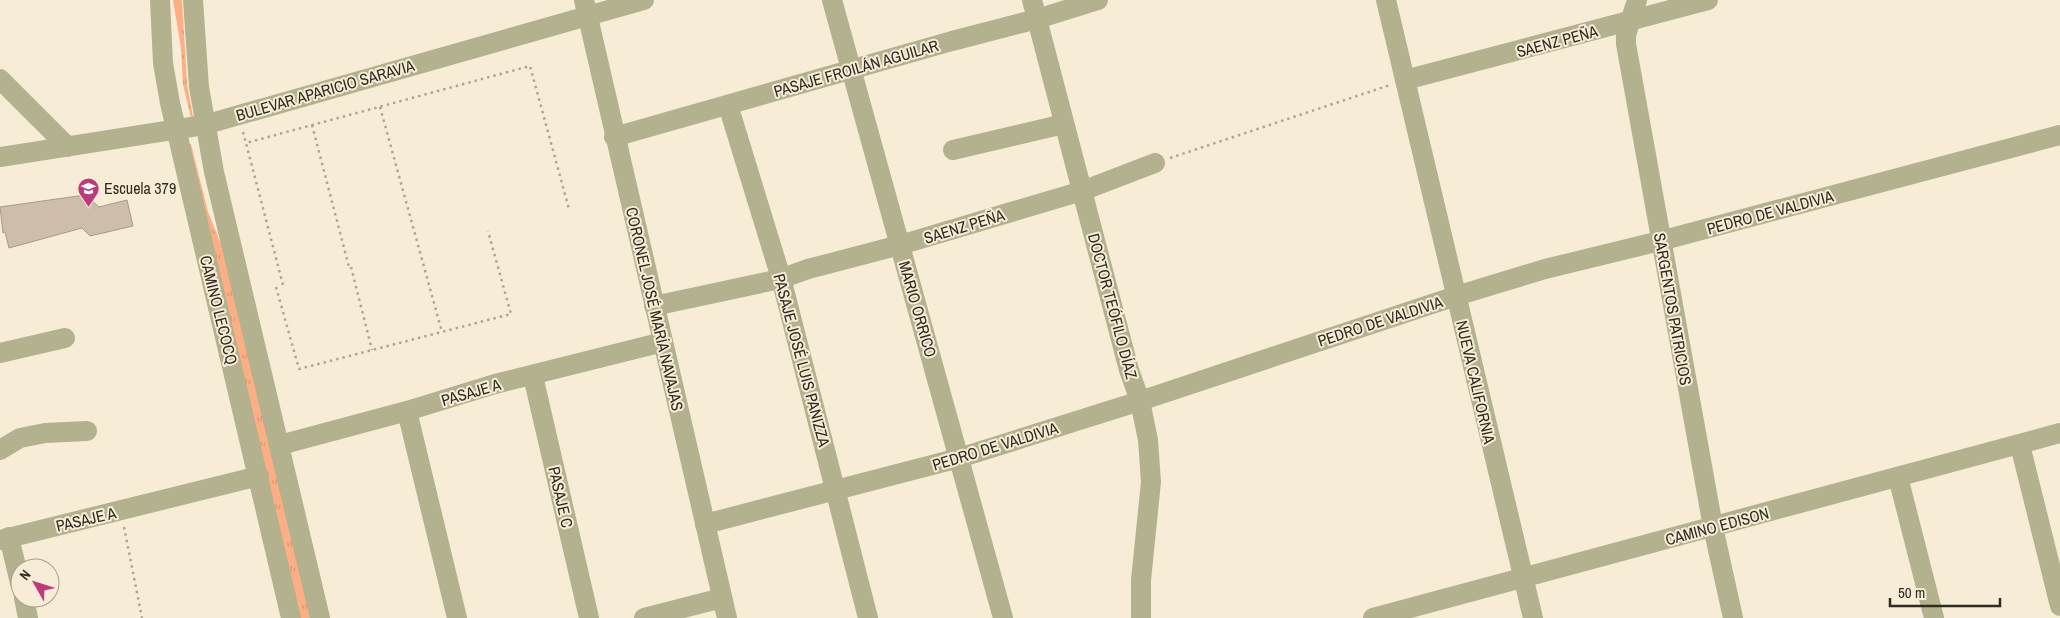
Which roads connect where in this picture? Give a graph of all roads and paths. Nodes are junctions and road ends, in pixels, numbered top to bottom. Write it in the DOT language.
graph roads {
  1 [pos="160,0"];
  2 [pos="193,0"];
  3 [pos="644,0"];
  4 [pos="832,0"];
  5 [pos="1032,0"];
  6 [pos="1098,0"];
  7 [pos="1386,0"];
  8 [pos="1637,0"];
  9 [pos="1708,0"];
  10 [pos="586,8"];
  11 [pos="1037,20"];
  12 [pos="1630,22"];
  13 [pos="850,70"];
  14 [pos="0,79"];
  15 [pos="1405,80"];
  16 [pos="728,105"];
  17 [pos="380,106"];
  18 [pos="204,124"];
  19 [pos="1064,124"];
  20 [pos="312,125"];
  21 [pos="176,129"];
  22 [pos="2060,135"];
  23 [pos="614,137"];
  24 [pos="68,147"];
  25 [pos="953,150"];
  26 [pos="0,156"];
  27 [pos="1154,163"];
  28 [pos="1082,191"];
  29 [pos="569,209"];
  30 [pos="488,231"];
  31 [pos="1660,241"];
  32 [pos="900,245"];
  33 [pos="780,279"];
  34 [pos="283,285"];
  35 [pos="276,286"];
  36 [pos="1456,296"];
  37 [pos="654,306"];
  38 [pos="442,332"];
  39 [pos="65,338"];
  40 [pos="663,342"];
  41 [pos="372,350"];
  42 [pos="0,353"];
  43 [pos="533,376"];
  44 [pos="1140,401"];
  45 [pos="407,411"];
  46 [pos="87,431"];
  47 [pos="2060,433"];
  48 [pos="2020,444"];
  49 [pos="280,445"];
  50 [pos="0,450"];
  51 [pos="959,458"];
  52 [pos="259,476"];
  53 [pos="1898,477"];
  54 [pos="836,489"];
  55 [pos="120,511"];
  56 [pos="705,524"];
  57 [pos="1713,527"];
  58 [pos="5,539"];
  59 [pos="11,558"];
  60 [pos="1523,578"];
  61 [pos="722,598"];
  62 [pos="2060,606"];
  63 [pos="142,618"];
  64 [pos="291,618"];
  65 [pos="320,618"];
  66 [pos="457,618"];
  67 [pos="588,618"];
  68 [pos="644,618"];
  69 [pos="726,618"];
  70 [pos="868,618"];
  71 [pos="1002,618"];
  72 [pos="1142,618"];
  73 [pos="1373,618"];
  74 [pos="1533,618"];
  75 [pos="1733,618"];
  76 [pos="1934,618"];
  1 -- 21 [label="street, CAMINO LECOCQ"];
  2 -- 18 [label="street, CAMINO LECOCQ"];
  3 -- 10 [label="street, BULEVAR APARICIO SARAVIA"];
  4 -- 13 [label="street, MARIO ORRICO"];
  5 -- 11 [label="street, DOCTOR TEÓFILO DÍAZ"];
  6 -- 11 [label="street, PASAJE FROILÁN AGUILAR"];
  7 -- 15 [label="street, NUEVA CALIFORNIA"];
  8 -- 12 [label="street, SARGENTOS PATRICIOS"];
  9 -- 12 [label="street, SAENZ PEÑA"];
  10 -- 18 [label="street, BULEVAR APARICIO SARAVIA"];
  10 -- 23 [label="street, CORONEL JOSÉ MARÍA NAVAJAS"];
  11 -- 13 [label="street, PASAJE FROILÁN AGUILAR"];
  11 -- 19 [label="street, DOCTOR TEÓFILO DÍAZ"];
  12 -- 15 [label="street, SAENZ PEÑA"];
  12 -- 31 [label="street, SARGENTOS PATRICIOS"];
  13 -- 16 [label="street, PASAJE FROILÁN AGUILAR"];
  13 -- 32 [label="street, MARIO ORRICO"];
  14 -- 24 [label="street"];
  15 -- 27 [label="path"];
  15 -- 36 [label="street, NUEVA CALIFORNIA"];
  16 -- 23 [label="street, PASAJE FROILÁN AGUILAR"];
  16 -- 33 [label="street, PASAJE JOSÉ LUIS PANIZZA"];
  17 -- 20 [label="path"];
  17 -- 29 [label="path"];
  17 -- 38 [label="path"];
  18 -- 21 [label="street, BULEVAR APARICIO SARAVIA"];
  18 -- 49 [label="street, CAMINO LECOCQ"];
  19 -- 25 [label="street"];
  19 -- 28 [label="street, DOCTOR TEÓFILO DÍAZ"];
  20 -- 34 [label="path"];
  20 -- 41 [label="path"];
  21 -- 24 [label="street, BULEVAR APARICIO SARAVIA"];
  21 -- 52 [label="street, CAMINO LECOCQ"];
  22 -- 31 [label="street, PEDRO DE VALDIVIA"];
  23 -- 37 [label="street, CORONEL JOSÉ MARÍA NAVAJAS"];
  24 -- 26 [label="street, BULEVAR APARICIO SARAVIA"];
  27 -- 28 [label="street, SAENZ PEÑA"];
  28 -- 32 [label="street, SAENZ PEÑA"];
  28 -- 44 [label="street, DOCTOR TEÓFILO DÍAZ"];
  30 -- 38 [label="path"];
  31 -- 36 [label="street, PEDRO DE VALDIVIA"];
  31 -- 57 [label="street, SARGENTOS PATRICIOS"];
  32 -- 33 [label="street, SAENZ PEÑA"];
  32 -- 51 [label="street, MARIO ORRICO"];
  33 -- 37 [label="street, SAENZ PEÑA"];
  33 -- 54 [label="street, PASAJE JOSÉ LUIS PANIZZA"];
  35 -- 41 [label="path"];
  36 -- 44 [label="street, PEDRO DE VALDIVIA"];
  36 -- 60 [label="street, NUEVA CALIFORNIA"];
  37 -- 40 [label="street, CORONEL JOSÉ MARÍA NAVAJAS"];
  38 -- 41 [label="path"];
  39 -- 42 [label="street"];
  40 -- 43 [label="street, PASAJE A"];
  40 -- 56 [label="street, CORONEL JOSÉ MARÍA NAVAJAS"];
  43 -- 45 [label="street, PASAJE A"];
  43 -- 67 [label="street, PASAJE C"];
  44 -- 51 [label="street, PEDRO DE VALDIVIA"];
  44 -- 72 [label="street, DOCTOR TEÓFILO DÍAZ"];
  45 -- 49 [label="street, PASAJE A"];
  45 -- 66 [label="street"];
  46 -- 50 [label="street"];
  47 -- 48 [label="street, CAMINO EDISON"];
  48 -- 53 [label="street, CAMINO EDISON"];
  48 -- 62 [label="street"];
  49 -- 65 [label="street, CAMINO LECOCQ"];
  51 -- 54 [label="street, PEDRO DE VALDIVIA"];
  51 -- 71 [label="street, MARIO ORRICO"];
  52 -- 55 [label="street, PASAJE A"];
  52 -- 64 [label="street, CAMINO LECOCQ"];
  53 -- 57 [label="street, CAMINO EDISON"];
  53 -- 76 [label="street"];
  54 -- 56 [label="street, PEDRO DE VALDIVIA"];
  54 -- 70 [label="street, PASAJE JOSÉ LUIS PANIZZA"];
  55 -- 58 [label="street, PASAJE A"];
  55 -- 63 [label="path"];
  56 -- 61 [label="street, CORONEL JOSÉ MARÍA NAVAJAS"];
  57 -- 60 [label="street, CAMINO EDISON"];
  57 -- 75 [label="street, SARGENTOS PATRICIOS"];
  58 -- 59 [label="street"];
  60 -- 73 [label="street, CAMINO EDISON"];
  60 -- 74 [label="street, NUEVA CALIFORNIA"];
  61 -- 68 [label="street"];
  61 -- 69 [label="street, CORONEL JOSÉ MARÍA NAVAJAS"];
}
